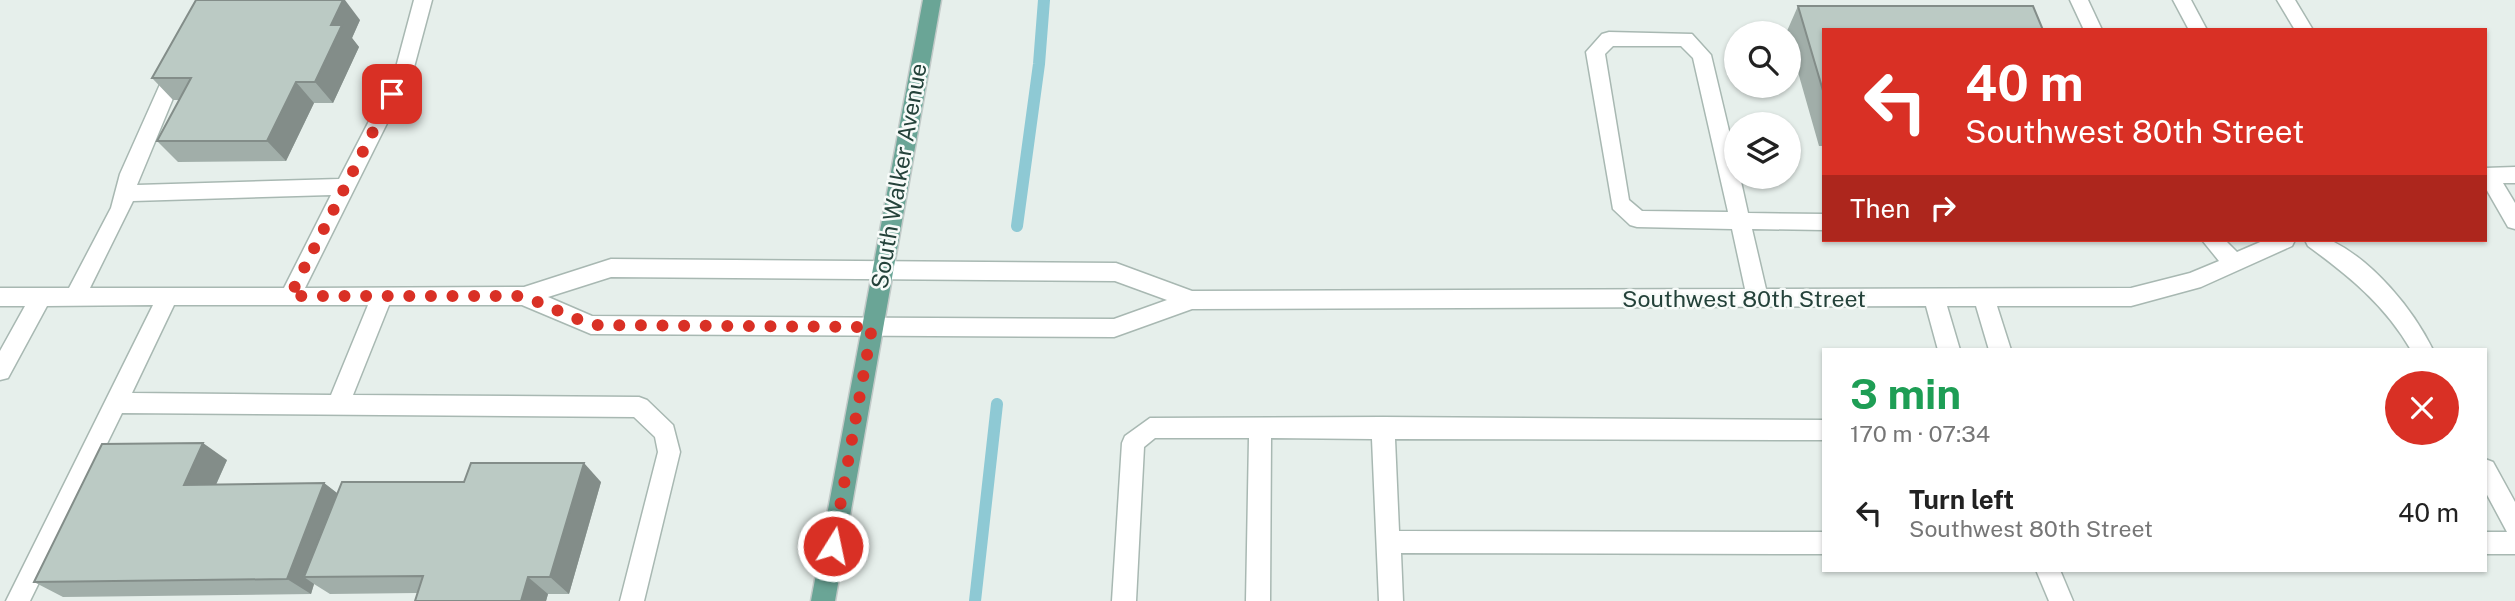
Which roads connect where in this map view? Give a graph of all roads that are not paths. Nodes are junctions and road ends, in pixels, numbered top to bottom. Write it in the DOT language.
graph roads {
  1 [pos="424,0"];
  2 [pos="932,0"];
  3 [pos="2079,0"];
  4 [pos="2182,0"];
  5 [pos="2286,0"];
  6 [pos="2092,28"];
  7 [pos="2196,28"];
  8 [pos="2303,28"];
  9 [pos="185,51"];
  10 [pos="2487,175"];
  11 [pos="2515,175"];
  12 [pos="345,187"];
  13 [pos="125,193"];
  14 [pos="1741,221"];
  15 [pos="2515,221"];
  16 [pos="1822,222"];
  17 [pos="2214,242"];
  18 [pos="2280,242"];
  19 [pos="2318,242"];
  20 [pos="2234,262"];
  21 [pos="882,270"];
  22 [pos="290,296"];
  23 [pos="382,296"];
  24 [pos="524,296"];
  25 [pos="0,297"];
  26 [pos="41,297"];
  27 [pos="75,297"];
  28 [pos="167,297"];
  29 [pos="1758,299"];
  30 [pos="1934,299"];
  31 [pos="1984,299"];
  32 [pos="1192,300"];
  33 [pos="872,327"];
  34 [pos="1948,348"];
  35 [pos="1999,348"];
  36 [pos="2421,348"];
  37 [pos="0,371"];
  38 [pos="116,403"];
  39 [pos="338,404"];
  40 [pos="1383,427"];
  41 [pos="1260,428"];
  42 [pos="1822,430"];
  43 [pos="2487,473"];
  44 [pos="2515,525"];
  45 [pos="1388,542"];
  46 [pos="1822,542"];
  47 [pos="2487,543"];
  48 [pos="2515,544"];
  49 [pos="2049,572"];
  50 [pos="18,601"];
  51 [pos="632,601"];
  52 [pos="823,601"];
  53 [pos="1124,601"];
  54 [pos="1258,601"];
  55 [pos="1391,601"];
  56 [pos="2061,601"];
  1 -- 12 [label="street"];
  2 -- 21 [label="main road, South Walker Avenue"];
  3 -- 6 [label="street"];
  4 -- 7 [label="street"];
  5 -- 8 [label="street"];
  9 -- 13 [label="street"];
  10 -- 11 [label="street"];
  10 -- 15 [label="street"];
  12 -- 13 [label="street"];
  12 -- 22 [label="street"];
  13 -- 27 [label="street"];
  14 -- 14 [label="street"];
  14 -- 16 [label="street"];
  14 -- 29 [label="street"];
  17 -- 20 [label="street"];
  18 -- 20 [label="street, Southwest 80th Street"];
  19 -- 36 [label="street"];
  20 -- 31 [label="street, Southwest 80th Street"];
  21 -- 24 [label="street, Southwest 80th Street"];
  21 -- 32 [label="street, Southwest 80th Street"];
  21 -- 33 [label="main road, South Walker Avenue"];
  22 -- 23 [label="street, Southwest 80th Street"];
  22 -- 28 [label="street, Southwest 80th Street"];
  23 -- 24 [label="street, Southwest 80th Street"];
  23 -- 39 [label="street"];
  24 -- 33 [label="street, Southwest 80th Street"];
  25 -- 26 [label="street, Southwest 80th Street"];
  26 -- 27 [label="street, Southwest 80th Street"];
  26 -- 37 [label="street"];
  27 -- 28 [label="street, Southwest 80th Street"];
  28 -- 38 [label="street"];
  29 -- 30 [label="street, Southwest 80th Street"];
  29 -- 32 [label="street, Southwest 80th Street"];
  30 -- 31 [label="street, Southwest 80th Street"];
  30 -- 34 [label="street"];
  31 -- 35 [label="street"];
  32 -- 33 [label="street, Southwest 80th Street"];
  33 -- 52 [label="main road, South Walker Avenue"];
  38 -- 39 [label="street"];
  38 -- 50 [label="street"];
  39 -- 51 [label="street"];
  40 -- 41 [label="street"];
  40 -- 42 [label="street"];
  40 -- 45 [label="street"];
  41 -- 53 [label="street"];
  41 -- 54 [label="street"];
  43 -- 44 [label="street"];
  45 -- 46 [label="street"];
  45 -- 55 [label="street"];
  47 -- 48 [label="street"];
  49 -- 56 [label="street"];
}
